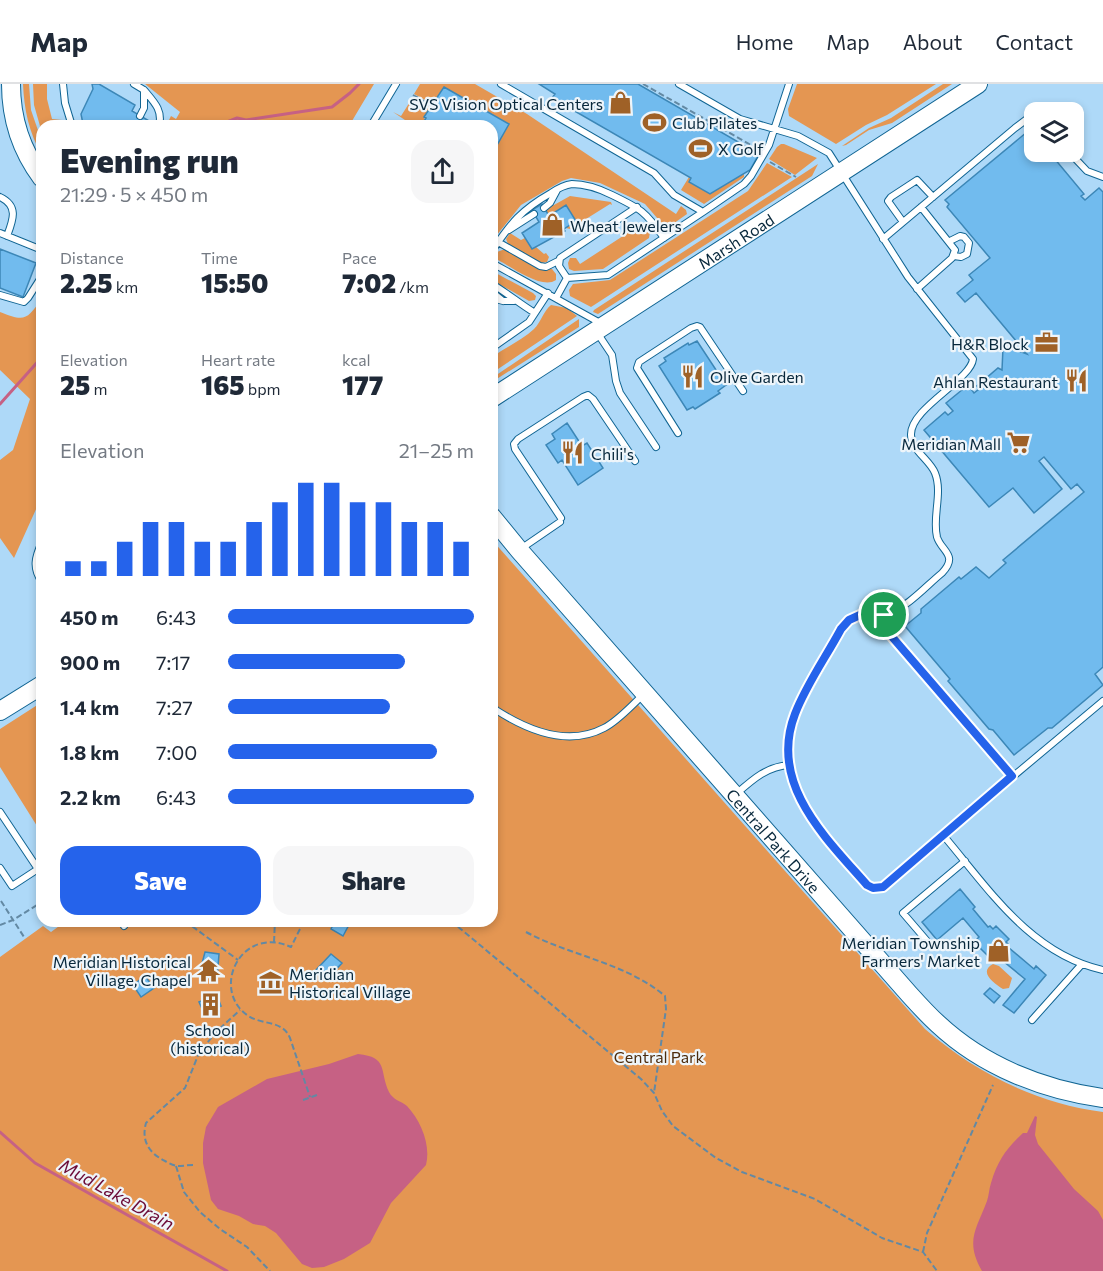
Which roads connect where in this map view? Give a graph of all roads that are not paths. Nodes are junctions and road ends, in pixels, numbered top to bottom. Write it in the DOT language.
graph roads {
  1 [pos="11,84"];
  2 [pos="63,84"];
  3 [pos="134,84"];
  4 [pos="396,84"];
  5 [pos="501,84"];
  6 [pos="679,84"];
  7 [pos="789,84"];
  8 [pos="978,84"];
  9 [pos="144,90"];
  10 [pos="140,116"];
  11 [pos="70,120"];
  12 [pos="160,120"];
  13 [pos="376,120"];
  14 [pos="1024,121"];
  15 [pos="776,128"];
  16 [pos="1078,162"];
  17 [pos="36,169"];
  18 [pos="842,172"];
  19 [pos="1103,177"];
  20 [pos="557,189"];
  21 [pos="0,197"];
  22 [pos="933,197"];
  23 [pos="637,207"];
  24 [pos="921,207"];
  25 [pos="544,208"];
  26 [pos="703,212"];
  27 [pos="534,214"];
  28 [pos="903,222"];
  29 [pos="506,232"];
  30 [pos="0,233"];
  31 [pos="8,236"];
  32 [pos="664,238"];
  33 [pos="883,239"];
  34 [pos="498,242"];
  35 [pos="950,242"];
  36 [pos="36,247"];
  37 [pos="954,256"];
  38 [pos="558,261"];
  39 [pos="498,266"];
  40 [pos="567,279"];
  41 [pos="36,285"];
  42 [pos="498,287"];
  43 [pos="917,289"];
  44 [pos="548,293"];
  45 [pos="0,295"];
  46 [pos="498,297"];
  47 [pos="556,298"];
  48 [pos="498,300"];
  49 [pos="503,301"];
  50 [pos="514,301"];
  51 [pos="536,313"];
  52 [pos="600,328"];
  53 [pos="498,344"];
  54 [pos="743,391"];
  55 [pos="498,394"];
  56 [pos="678,433"];
  57 [pos="656,447"];
  58 [pos="634,461"];
  59 [pos="498,524"];
  60 [pos="519,550"];
  61 [pos="884,615"];
  62 [pos="36,689"];
  63 [pos="645,693"];
  64 [pos="1103,701"];
  65 [pos="0,711"];
  66 [pos="498,711"];
  67 [pos="790,765"];
  68 [pos="1012,776"];
  69 [pos="735,795"];
  70 [pos="0,812"];
  71 [pos="943,835"];
  72 [pos="965,861"];
  73 [pos="36,866"];
  74 [pos="0,868"];
  75 [pos="36,870"];
  76 [pos="927,941"];
  77 [pos="1082,964"];
  78 [pos="1103,969"];
  79 [pos="1032,1020"];
  80 [pos="1103,1098"];
  1 -- 17 [label="street"];
  2 -- 11 [label="lane"];
  3 -- 9 [label="lane"];
  4 -- 13 [label="lane"];
  5 -- 26 [label="lane"];
  6 -- 15 [label="lane"];
  7 -- 15 [label="lane"];
  8 -- 18 [label="street, Marsh Road"];
  9 -- 10 [label="lane"];
  9 -- 12 [label="lane"];
  14 -- 22 [label="lane"];
  15 -- 18 [label="lane"];
  15 -- 26 [label="lane"];
  16 -- 19 [label="lane"];
  18 -- 33 [label="lane"];
  18 -- 52 [label="street, Marsh Road"];
  20 -- 23 [label="lane"];
  20 -- 25 [label="lane"];
  20 -- 29 [label="lane"];
  21 -- 31 [label="lane"];
  22 -- 24 [label="lane"];
  22 -- 28 [label="lane"];
  23 -- 32 [label="lane"];
  23 -- 38 [label="lane"];
  24 -- 28 [label="lane"];
  24 -- 35 [label="lane"];
  26 -- 32 [label="lane"];
  27 -- 29 [label="lane"];
  28 -- 33 [label="lane"];
  29 -- 34 [label="lane"];
  30 -- 31 [label="lane"];
  31 -- 36 [label="lane"];
  32 -- 40 [label="lane"];
  33 -- 43 [label="lane"];
  34 -- 38 [label="lane"];
  35 -- 37 [label="lane"];
  35 -- 37 [label="lane"];
  37 -- 43 [label="lane"];
  38 -- 40 [label="lane"];
  39 -- 44 [label="lane"];
  40 -- 47 [label="lane"];
  41 -- 45 [label="lane"];
  42 -- 50 [label="lane"];
  43 -- 61 [label="lane"];
  44 -- 47 [label="lane"];
  44 -- 51 [label="lane"];
  46 -- 49 [label="lane"];
  47 -- 52 [label="lane"];
  48 -- 49 [label="lane"];
  49 -- 50 [label="lane"];
  50 -- 51 [label="lane"];
  51 -- 53 [label="lane"];
  52 -- 55 [label="street, Marsh Road"];
  52 -- 57 [label="lane"];
  54 -- 56 [label="lane"];
  58 -- 60 [label="lane"];
  59 -- 60 [label="street, Central Park Drive"];
  60 -- 63 [label="street, Central Park Drive"];
  61 -- 67 [label="lane"];
  61 -- 68 [label="lane"];
  62 -- 65 [label="street"];
  63 -- 66 [label="lane"];
  63 -- 69 [label="street, Central Park Drive"];
  64 -- 68 [label="lane"];
  67 -- 69 [label="lane"];
  67 -- 71 [label="lane"];
  68 -- 71 [label="lane"];
  69 -- 80 [label="street, Central Park Drive"];
  70 -- 73 [label="lane"];
  71 -- 72 [label="lane"];
  72 -- 76 [label="lane"];
  72 -- 77 [label="lane"];
  74 -- 75 [label="lane"];
  77 -- 78 [label="lane"];
  77 -- 79 [label="lane"];
}
